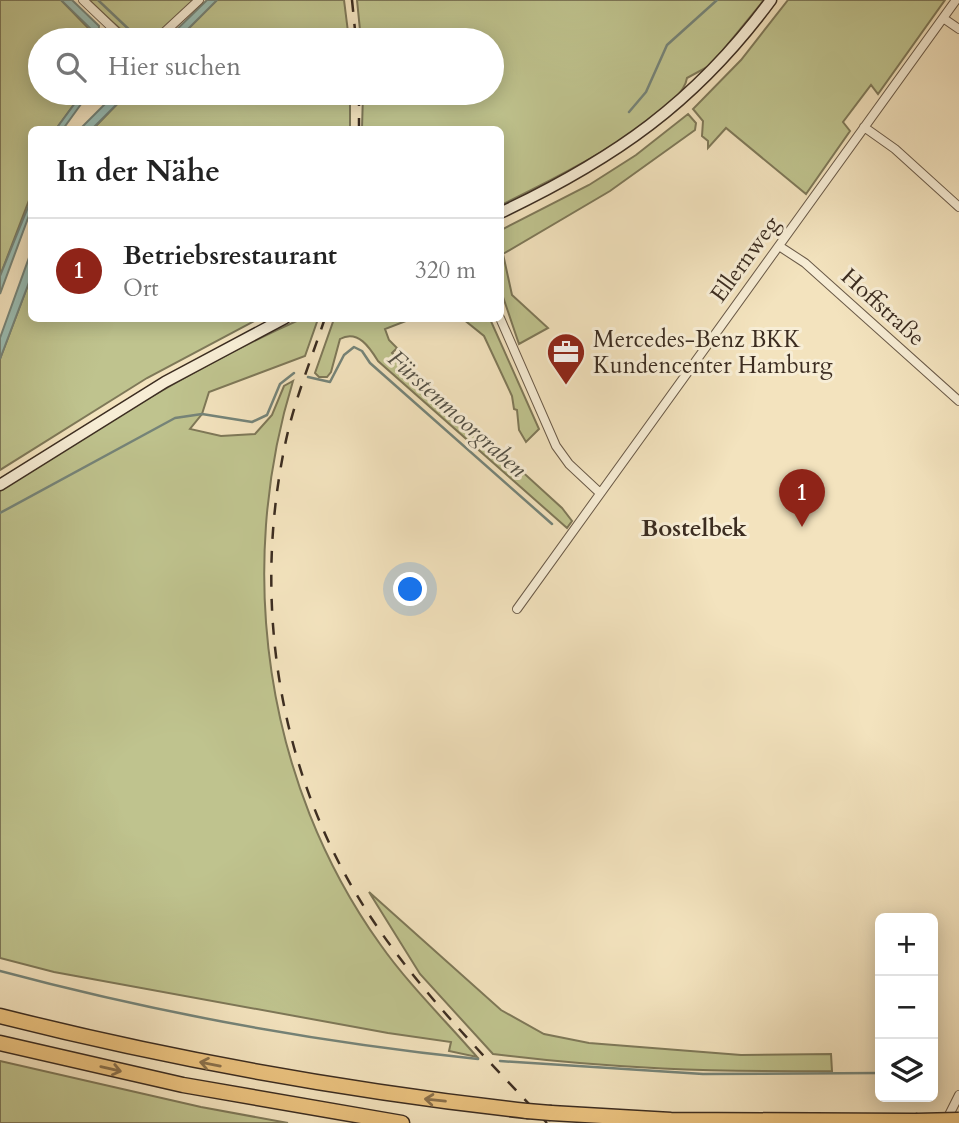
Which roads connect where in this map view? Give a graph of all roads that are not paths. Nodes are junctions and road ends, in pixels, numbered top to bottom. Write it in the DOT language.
graph roads {
  1 [pos="83,0"];
  2 [pos="199,0"];
  3 [pos="771,0"];
  4 [pos="956,0"];
  5 [pos="943,18"];
  6 [pos="112,28"];
  7 [pos="169,28"];
  8 [pos="959,29"];
  9 [pos="863,127"];
  10 [pos="959,207"];
  11 [pos="504,211"];
  12 [pos="779,246"];
  13 [pos="277,322"];
  14 [pos="502,322"];
  15 [pos="959,401"];
  16 [pos="0,485"];
  17 [pos="600,493"];
  18 [pos="517,609"];
  19 [pos="0,1016"];
  20 [pos="0,1043"];
  21 [pos="959,1095"];
  22 [pos="959,1120"];
  23 [pos="402,1123"];
  24 [pos="945,1123"];
  1 -- 6 [label="street"];
  2 -- 7 [label="street"];
  3 -- 11 [label="main road"];
  4 -- 5 [label="street, Ellernweg"];
  5 -- 8 [label="street"];
  5 -- 9 [label="street, Ellernweg"];
  9 -- 10 [label="street"];
  9 -- 12 [label="street, Ellernweg"];
  12 -- 15 [label="street, Hoffstraße"];
  12 -- 17 [label="street, Ellernweg"];
  13 -- 16 [label="main road"];
  14 -- 17 [label="street"];
  17 -- 18 [label="street, Ellernweg"];
  22 -- 19 [label="highway, one-way, bridge"];
  20 -- 23 [label="highway, one-way"];
  21 -- 24 [label="street"];
}
